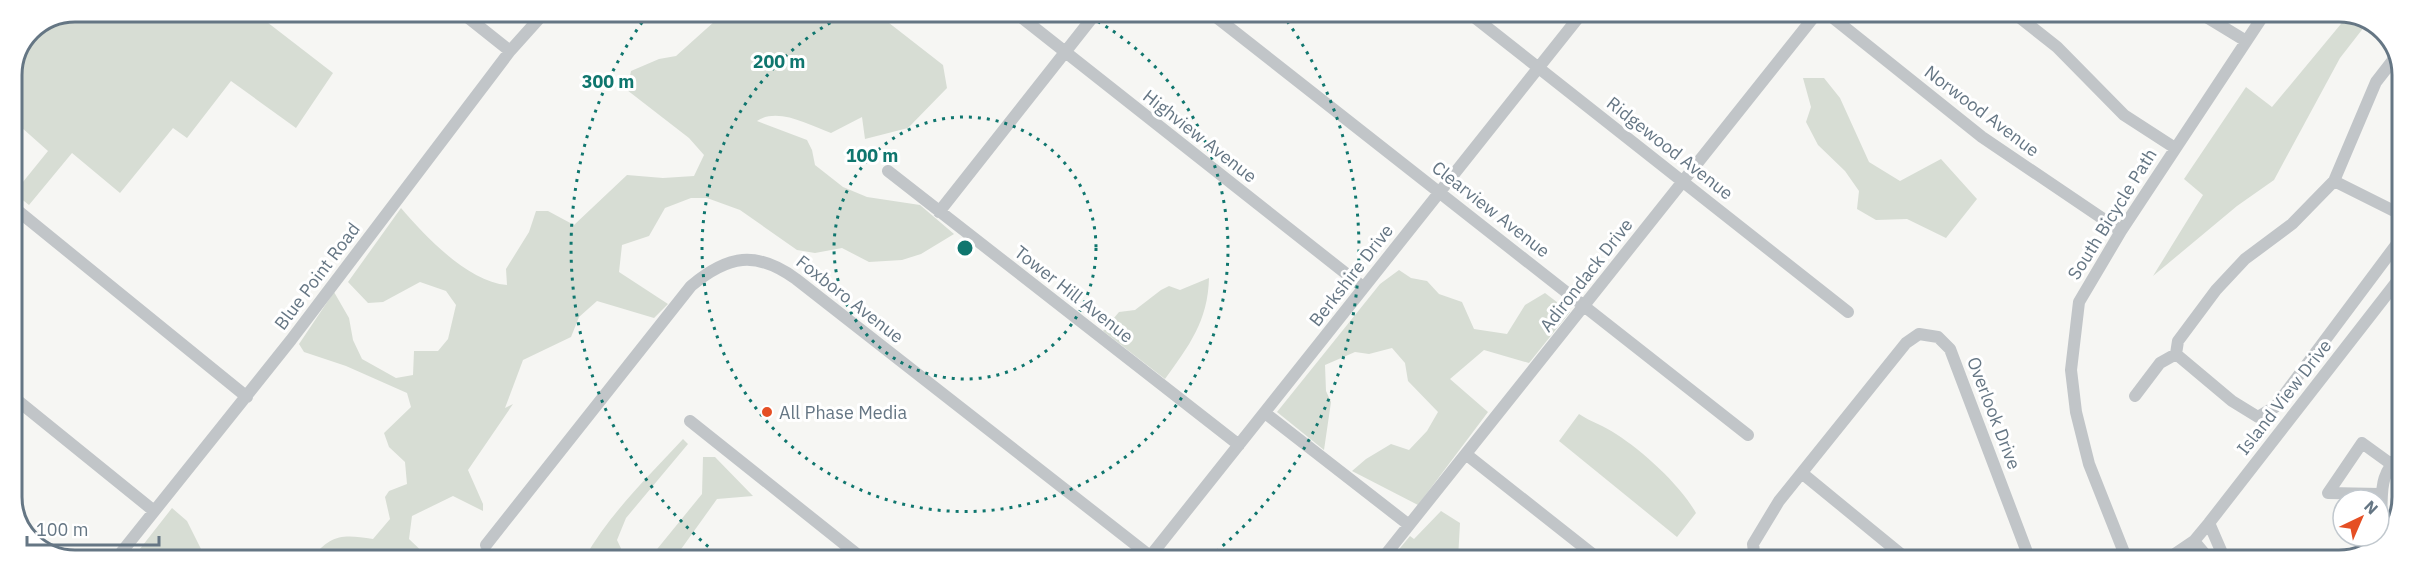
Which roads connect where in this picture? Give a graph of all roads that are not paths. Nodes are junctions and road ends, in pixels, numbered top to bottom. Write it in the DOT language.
graph roads {
  1 [pos="474,22"];
  2 [pos="535,22"];
  3 [pos="1027,22"];
  4 [pos="1088,22"];
  5 [pos="1222,22"];
  6 [pos="1480,22"];
  7 [pos="1575,22"];
  8 [pos="1810,22"];
  9 [pos="1838,22"];
  10 [pos="2025,22"];
  11 [pos="2215,22"];
  12 [pos="2259,22"];
  13 [pos="2246,41"];
  14 [pos="510,51"];
  15 [pos="1064,51"];
  16 [pos="2391,63"];
  17 [pos="1539,68"];
  18 [pos="2175,148"];
  19 [pos="888,171"];
  20 [pos="2334,181"];
  21 [pos="1683,182"];
  22 [pos="1439,191"];
  23 [pos="2392,210"];
  24 [pos="939,212"];
  25 [pos="22,214"];
  26 [pos="2121,231"];
  27 [pos="2392,250"];
  28 [pos="1363,287"];
  29 [pos="2392,288"];
  30 [pos="1584,306"];
  31 [pos="1848,312"];
  32 [pos="2176,354"];
  33 [pos="2135,396"];
  34 [pos="247,397"];
  35 [pos="23,405"];
  36 [pos="1265,413"];
  37 [pos="690,421"];
  38 [pos="1748,435"];
  39 [pos="1239,445"];
  40 [pos="1467,455"];
  41 [pos="2391,464"];
  42 [pos="1803,474"];
  43 [pos="2331,488"];
  44 [pos="2381,488"];
  45 [pos="154,511"];
  46 [pos="2209,523"];
  47 [pos="1409,525"];
  48 [pos="2194,541"];
  49 [pos="486,545"];
  50 [pos="123,550"];
  51 [pos="850,550"];
  52 [pos="1139,550"];
  53 [pos="1155,550"];
  54 [pos="1390,550"];
  55 [pos="1587,550"];
  56 [pos="1754,550"];
  57 [pos="1896,550"];
  58 [pos="2026,550"];
  59 [pos="2123,550"];
  60 [pos="2181,550"];
  61 [pos="2202,550"];
  62 [pos="2221,550"];
  1 -- 14 [label="street"];
  2 -- 14 [label="street, Blue Point Road"];
  3 -- 15 [label="street, Highview Avenue"];
  4 -- 15 [label="street"];
  5 -- 22 [label="street, Clearview Avenue"];
  6 -- 17 [label="street, Ridgewood Avenue"];
  7 -- 17 [label="street, Berkshire Drive"];
  8 -- 21 [label="street, Adirondack Drive"];
  9 -- 26 [label="street, Norwood Avenue"];
  10 -- 18 [label="street"];
  11 -- 13 [label="street"];
  12 -- 13 [label="street, South Bicycle Path"];
  13 -- 18 [label="street, South Bicycle Path"];
  14 -- 34 [label="street, Blue Point Road"];
  15 -- 24 [label="street"];
  15 -- 28 [label="street, Highview Avenue"];
  16 -- 20 [label="street"];
  17 -- 21 [label="street, Ridgewood Avenue"];
  17 -- 22 [label="street, Berkshire Drive"];
  18 -- 26 [label="street, South Bicycle Path"];
  19 -- 24 [label="street, Tower Hill Avenue"];
  20 -- 23 [label="street"];
  20 -- 32 [label="street"];
  21 -- 30 [label="street, Adirondack Drive"];
  21 -- 31 [label="street, Ridgewood Avenue"];
  22 -- 28 [label="street, Berkshire Drive"];
  22 -- 30 [label="street, Clearview Avenue"];
  24 -- 39 [label="street, Tower Hill Avenue"];
  25 -- 34 [label="street"];
  26 -- 59 [label="street, South Bicycle Path"];
  27 -- 32 [label="street"];
  28 -- 36 [label="street, Berkshire Drive"];
  29 -- 46 [label="street, Island View Drive"];
  30 -- 38 [label="street, Clearview Avenue"];
  30 -- 40 [label="street, Adirondack Drive"];
  32 -- 33 [label="street"];
  34 -- 45 [label="street, Blue Point Road"];
  35 -- 45 [label="street"];
  36 -- 39 [label="street, Berkshire Drive"];
  36 -- 47 [label="street"];
  37 -- 51 [label="street"];
  39 -- 53 [label="street, Berkshire Drive"];
  40 -- 47 [label="street, Adirondack Drive"];
  40 -- 55 [label="street"];
  41 -- 43 [label="street"];
  41 -- 44 [label="street"];
  42 -- 56 [label="street, Overlook Drive"];
  42 -- 57 [label="street"];
  42 -- 58 [label="street, Overlook Drive"];
  45 -- 50 [label="street, Blue Point Road"];
  46 -- 48 [label="street, Island View Drive"];
  46 -- 62 [label="street"];
  47 -- 54 [label="street, Adirondack Drive"];
  48 -- 60 [label="street, Island View Drive"];
  48 -- 61 [label="street"];
  49 -- 52 [label="street, Foxboro Avenue"];
}
